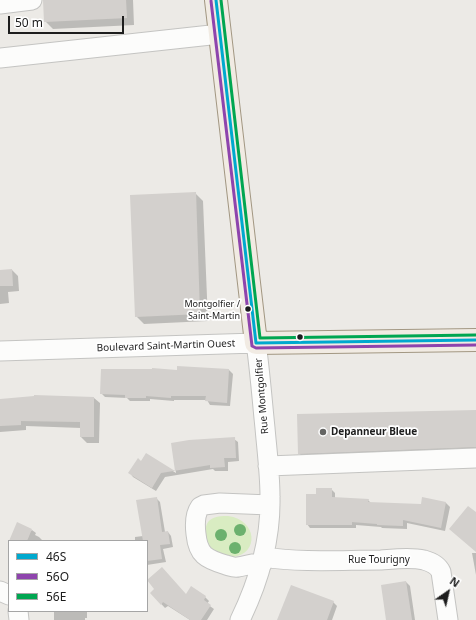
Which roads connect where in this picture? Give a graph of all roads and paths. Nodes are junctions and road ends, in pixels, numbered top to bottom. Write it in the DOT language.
graph roads {
  1 [pos="32,0"];
  2 [pos="216,0"];
  3 [pos="0,4"];
  4 [pos="220,34"];
  5 [pos="0,58"];
  6 [pos="476,340"];
  7 [pos="256,343"];
  8 [pos="0,351"];
  9 [pos="476,458"];
  10 [pos="268,466"];
  11 [pos="270,505"];
  12 [pos="263,560"];
  13 [pos="240,620"];
  14 [pos="448,620"];
  1 -- 3 [label="street"];
  2 -- 4 [label="main road, Rue Montgolfier"];
  4 -- 5 [label="street"];
  4 -- 7 [label="main road, Rue Montgolfier"];
  6 -- 7 [label="main road, Boulevard Saint-Martin Ouest"];
  7 -- 8 [label="street, Boulevard Saint-Martin Ouest"];
  7 -- 10 [label="street, Rue Montgolfier"];
  9 -- 10 [label="street"];
  10 -- 11 [label="street, Rue Montgolfier"];
  11 -- 12 [label="street, Rue Montgolfier"];
  11 -- 12 [label="street"];
  12 -- 13 [label="street, Rue Montgolfier"];
  12 -- 14 [label="street, Rue Tourigny"];
}
